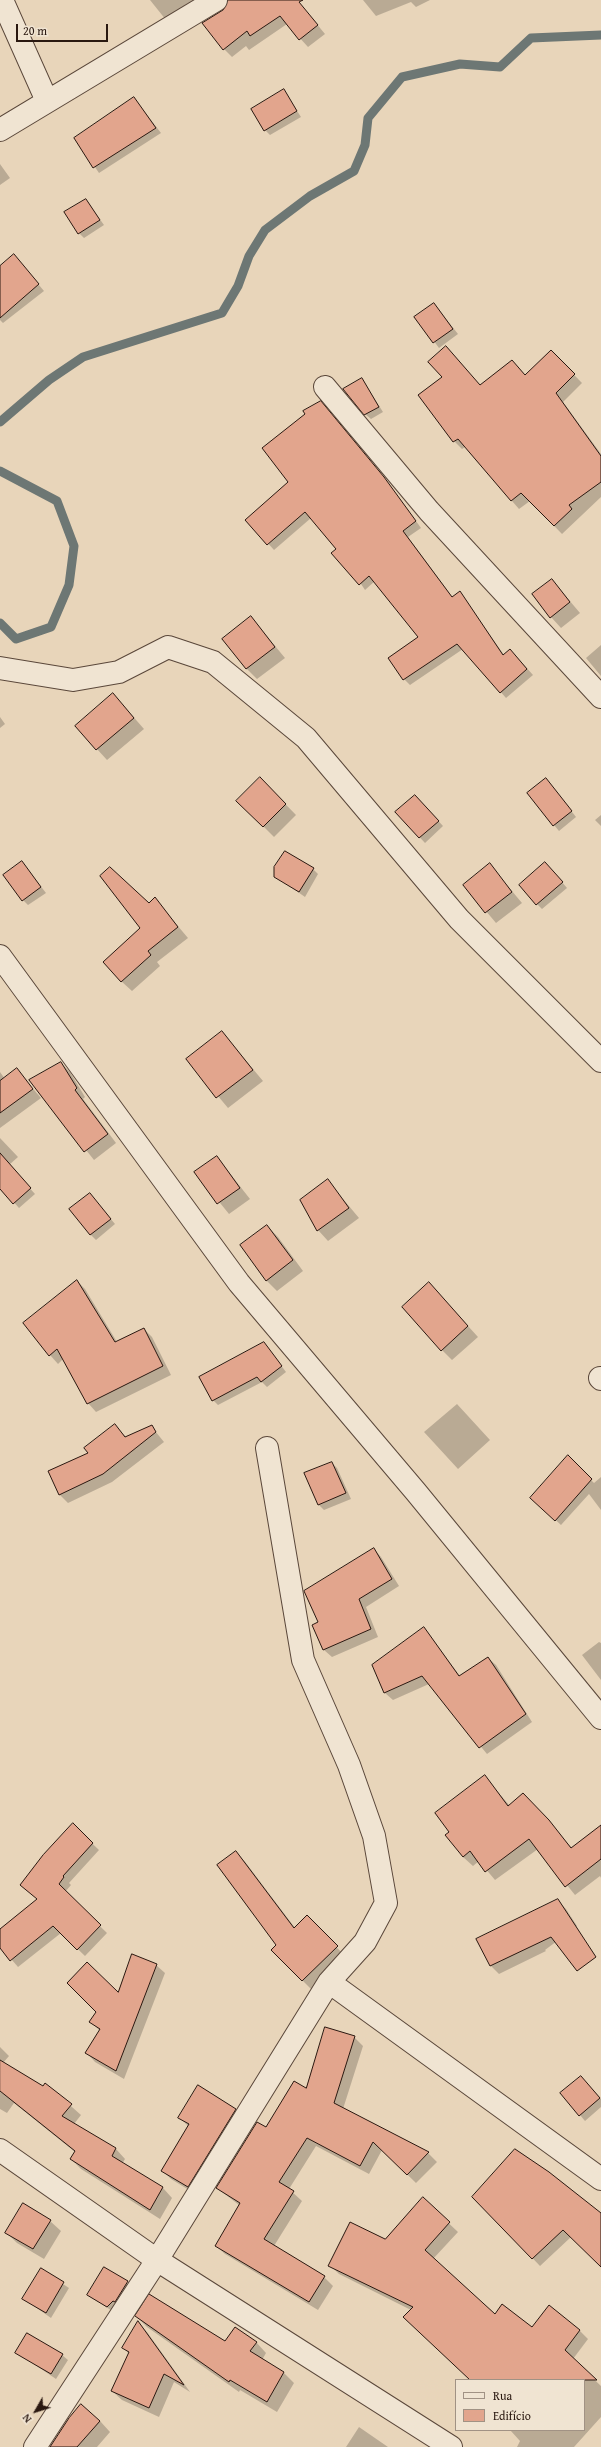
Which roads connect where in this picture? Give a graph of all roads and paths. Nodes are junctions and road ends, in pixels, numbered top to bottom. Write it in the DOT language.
graph roads {
  1 [pos="2,0"];
  2 [pos="216,0"];
  3 [pos="47,101"];
  4 [pos="0,130"];
  5 [pos="325,387"];
  6 [pos="0,668"];
  7 [pos="601,697"];
  8 [pos="0,956"];
  9 [pos="601,1061"];
  10 [pos="267,1448"];
  11 [pos="601,1718"];
  12 [pos="329,1982"];
  13 [pos="0,2150"];
  14 [pos="601,2179"];
  15 [pos="157,2260"];
  16 [pos="35,2447"];
  17 [pos="451,2447"];
  1 -- 3 [label="street"];
  2 -- 3 [label="street"];
  3 -- 4 [label="street"];
  5 -- 7 [label="street"];
  6 -- 9 [label="street"];
  8 -- 11 [label="street"];
  10 -- 12 [label="street"];
  12 -- 14 [label="street"];
  12 -- 15 [label="street"];
  13 -- 15 [label="street"];
  15 -- 16 [label="street"];
  15 -- 17 [label="street"];
}
